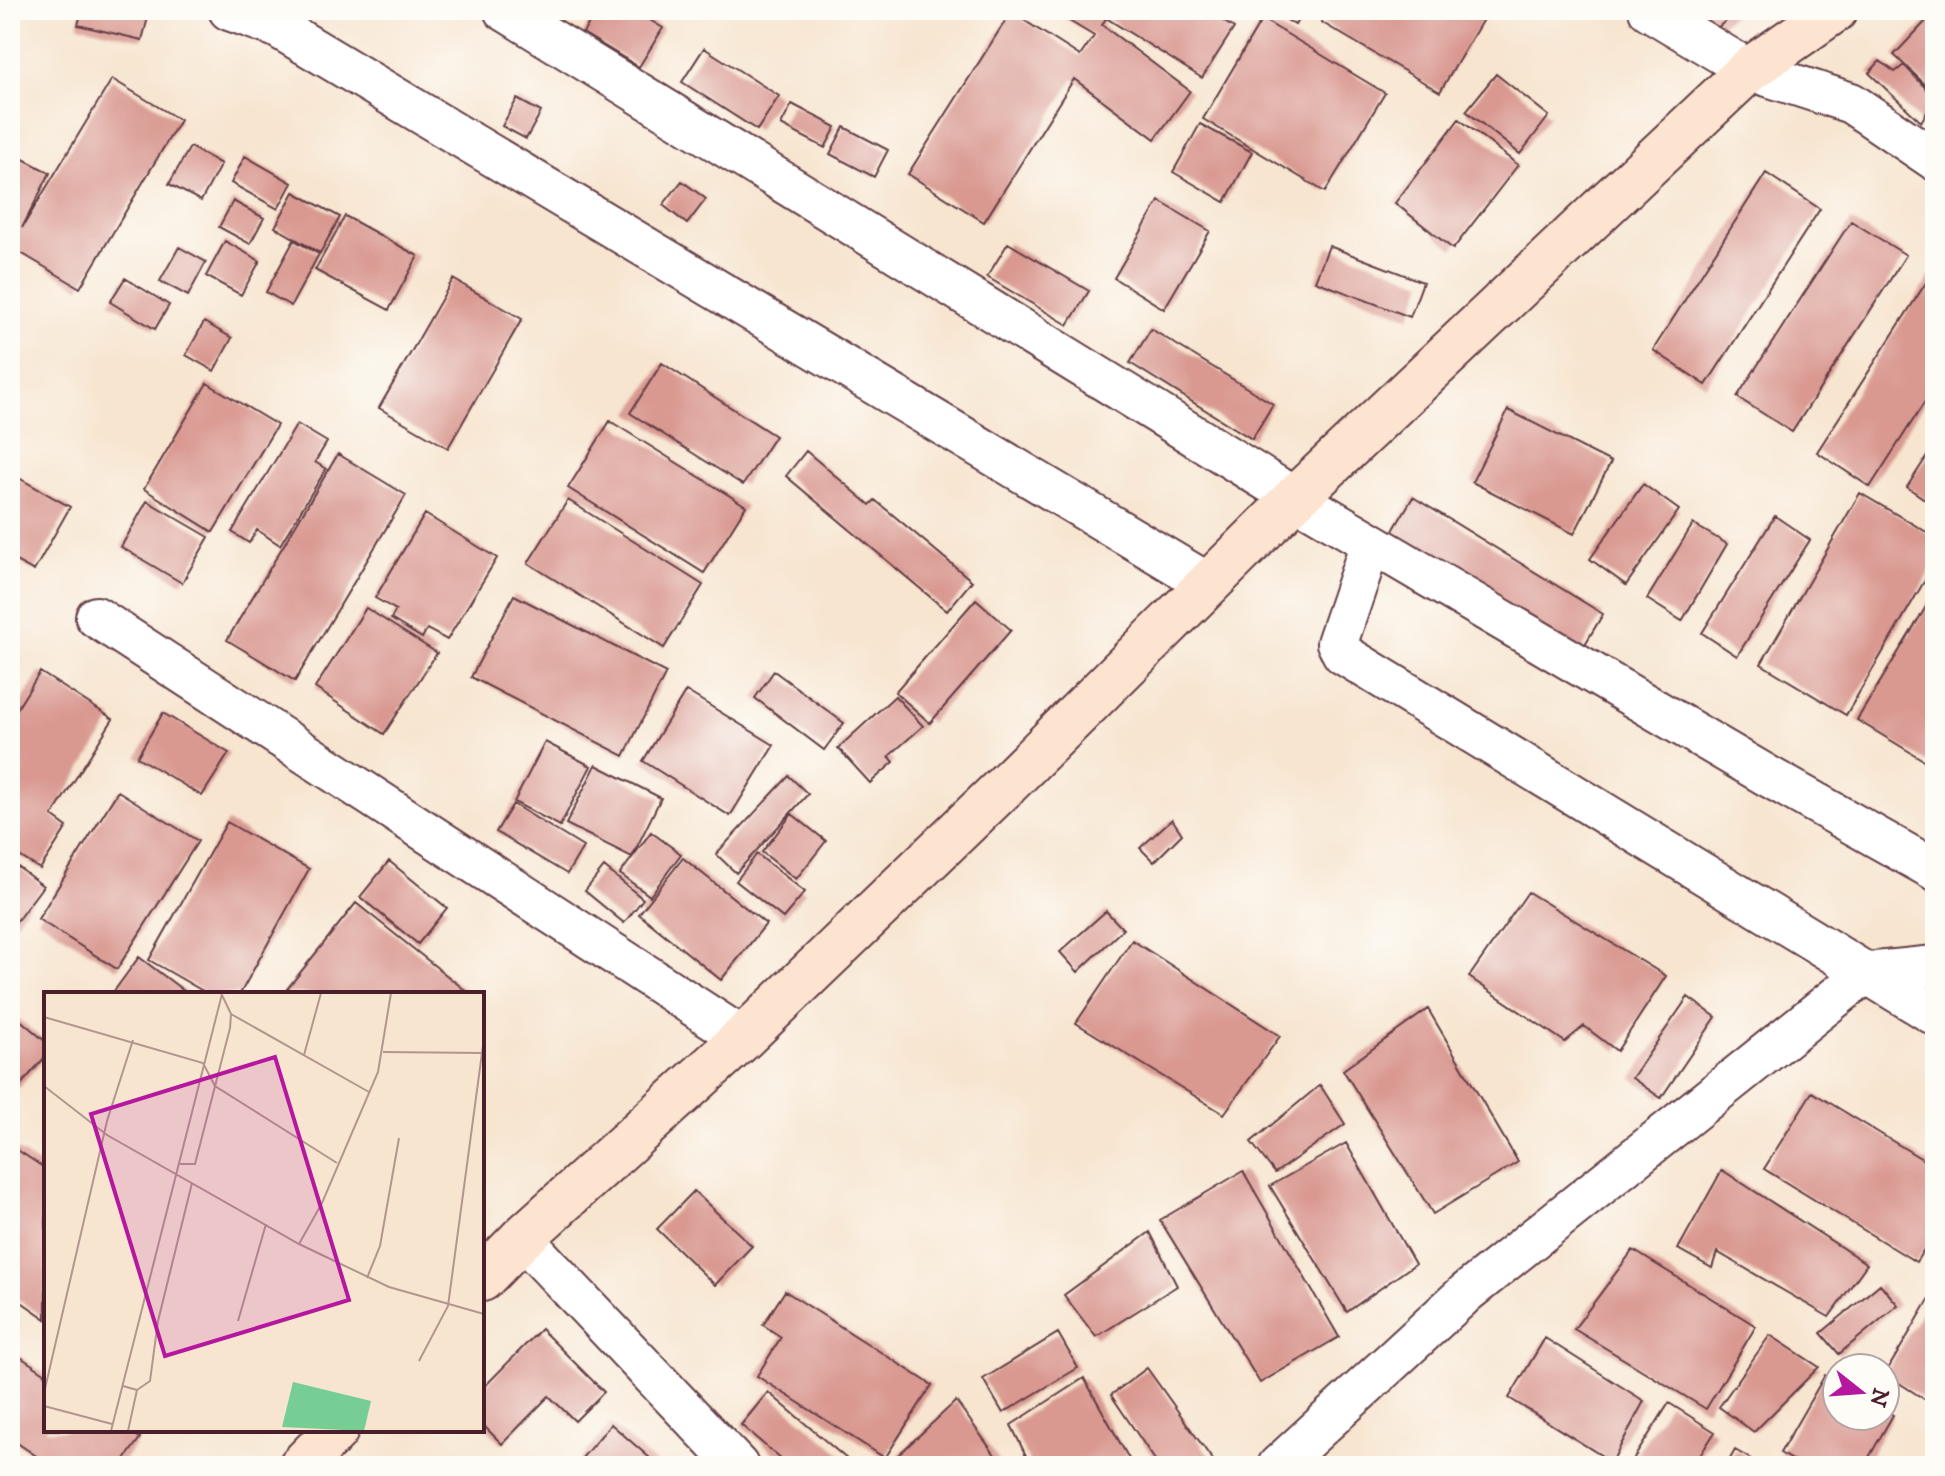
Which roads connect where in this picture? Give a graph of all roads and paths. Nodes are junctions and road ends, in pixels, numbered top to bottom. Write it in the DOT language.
graph roads {
  1 [pos="229,10"];
  2 [pos="504,10"];
  3 [pos="1649,10"];
  4 [pos="1835,10"];
  5 [pos="1749,70"];
  6 [pos="1935,160"];
  7 [pos="1295,498"];
  8 [pos="1371,543"];
  9 [pos="1209,584"];
  10 [pos="96,617"];
  11 [pos="1935,870"];
  12 [pos="1935,966"];
  13 [pos="1866,973"];
  14 [pos="1935,1015"];
  15 [pos="743,1038"];
  16 [pos="522,1238"];
  17 [pos="484,1277"];
  18 [pos="334,1432"];
  19 [pos="301,1466"];
  20 [pos="738,1466"];
  21 [pos="1278,1466"];
  1 -- 9 [label="street"];
  2 -- 7 [label="street"];
  3 -- 5 [label="street"];
  4 -- 5 [label="street"];
  5 -- 6 [label="street"];
  5 -- 7 [label="street"];
  7 -- 8 [label="street"];
  7 -- 9 [label="street"];
  8 -- 11 [label="street"];
  8 -- 13 [label="street"];
  9 -- 15 [label="street"];
  10 -- 15 [label="street"];
  12 -- 13 [label="street"];
  13 -- 14 [label="street"];
  13 -- 21 [label="street"];
  15 -- 16 [label="street"];
  16 -- 17 [label="street"];
  16 -- 20 [label="street"];
  18 -- 19 [label="street"];
}
